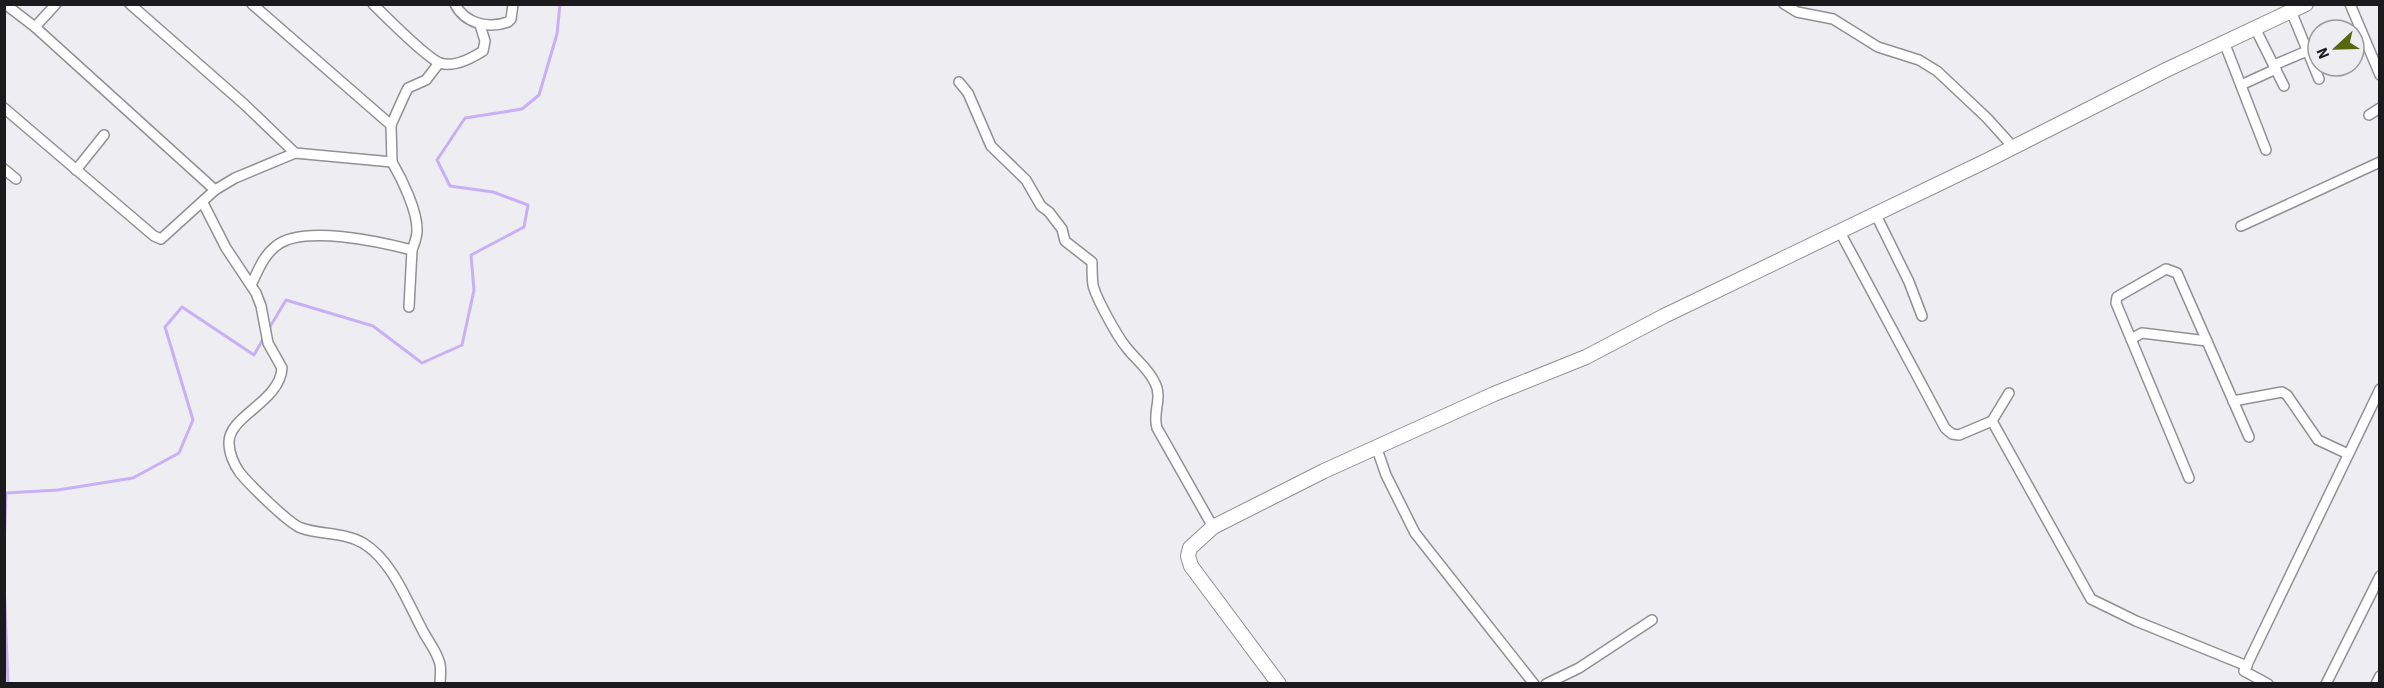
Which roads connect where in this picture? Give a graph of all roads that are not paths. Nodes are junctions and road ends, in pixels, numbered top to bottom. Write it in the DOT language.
graph roads {
  1 [pos="5,4"];
  2 [pos="56,4"];
  3 [pos="130,4"];
  4 [pos="252,4"];
  5 [pos="373,4"];
  6 [pos="456,4"];
  7 [pos="513,4"];
  8 [pos="1784,4"];
  9 [pos="2306,4"];
  10 [pos="2349,4"];
  11 [pos="2291,11"];
  12 [pos="480,25"];
  13 [pos="35,27"];
  14 [pos="2255,28"];
  15 [pos="2224,42"];
  16 [pos="2306,48"];
  17 [pos="2306,52"];
  18 [pos="439,63"];
  19 [pos="2275,67"];
  20 [pos="2379,75"];
  21 [pos="959,82"];
  22 [pos="2241,85"];
  23 [pos="2284,86"];
  24 [pos="4,108"];
  25 [pos="2379,108"];
  26 [pos="2369,115"];
  27 [pos="391,125"];
  28 [pos="104,135"];
  29 [pos="2014,148"];
  30 [pos="2266,150"];
  31 [pos="295,153"];
  32 [pos="392,162"];
  33 [pos="2379,162"];
  34 [pos="4,169"];
  35 [pos="76,170"];
  36 [pos="16,179"];
  37 [pos="215,190"];
  38 [pos="203,203"];
  39 [pos="1876,215"];
  40 [pos="2241,226"];
  41 [pos="1840,232"];
  42 [pos="412,250"];
  43 [pos="251,285"];
  44 [pos="410,308"];
  45 [pos="1922,316"];
  46 [pos="2131,339"];
  47 [pos="2207,341"];
  48 [pos="2009,393"];
  49 [pos="2378,396"];
  50 [pos="2233,401"];
  51 [pos="1992,421"];
  52 [pos="2249,437"];
  53 [pos="1377,449"];
  54 [pos="2348,454"];
  55 [pos="2190,478"];
  56 [pos="1212,527"];
  57 [pos="2379,576"];
  58 [pos="1652,620"];
  59 [pos="2247,666"];
  60 [pos="2379,676"];
  61 [pos="440,684"];
  62 [pos="1279,684"];
  63 [pos="1534,684"];
  64 [pos="1546,684"];
  65 [pos="2268,684"];
  66 [pos="2326,684"];
  67 [pos="2376,684"];
  1 -- 13 [label="street"];
  2 -- 13 [label="street"];
  3 -- 31 [label="street"];
  4 -- 27 [label="street"];
  5 -- 18 [label="street"];
  6 -- 12 [label="street"];
  7 -- 12 [label="street"];
  8 -- 29 [label="street"];
  9 -- 11 [label="street"];
  10 -- 20 [label="street"];
  11 -- 14 [label="street"];
  11 -- 16 [label="street"];
  12 -- 18 [label="street"];
  13 -- 37 [label="street"];
  14 -- 15 [label="street"];
  14 -- 19 [label="street"];
  15 -- 22 [label="street"];
  15 -- 29 [label="street"];
  17 -- 19 [label="street"];
  18 -- 27 [label="street"];
  19 -- 22 [label="street"];
  19 -- 23 [label="street"];
  21 -- 56 [label="street"];
  22 -- 30 [label="street"];
  24 -- 35 [label="street"];
  25 -- 26 [label="street"];
  27 -- 32 [label="street"];
  28 -- 35 [label="street"];
  29 -- 39 [label="street"];
  31 -- 32 [label="street"];
  31 -- 37 [label="street"];
  32 -- 42 [label="street"];
  33 -- 40 [label="street"];
  34 -- 36 [label="street"];
  35 -- 38 [label="street"];
  37 -- 38 [label="street"];
  38 -- 43 [label="street"];
  39 -- 41 [label="street"];
  39 -- 45 [label="street"];
  41 -- 51 [label="street"];
  41 -- 53 [label="street"];
  42 -- 43 [label="street"];
  42 -- 44 [label="street"];
  43 -- 61 [label="street"];
  46 -- 47 [label="street"];
  46 -- 47 [label="street"];
  46 -- 55 [label="street"];
  47 -- 50 [label="street"];
  48 -- 51 [label="street"];
  49 -- 54 [label="street"];
  50 -- 52 [label="street"];
  50 -- 54 [label="street"];
  51 -- 59 [label="street"];
  53 -- 56 [label="street"];
  53 -- 63 [label="street"];
  54 -- 59 [label="street"];
  56 -- 62 [label="street"];
  57 -- 66 [label="street"];
  58 -- 64 [label="street"];
  59 -- 65 [label="street"];
  60 -- 67 [label="street"];
}
